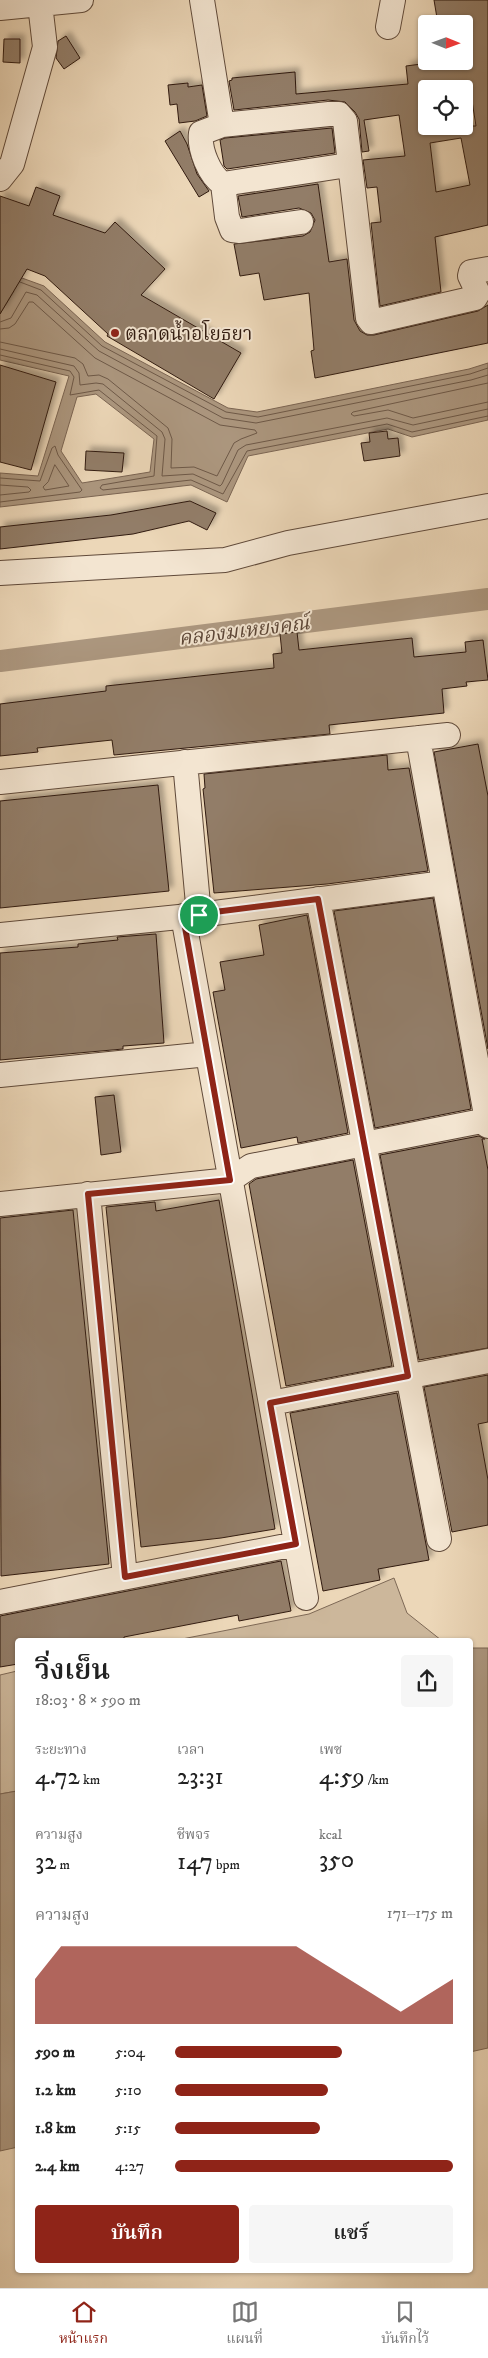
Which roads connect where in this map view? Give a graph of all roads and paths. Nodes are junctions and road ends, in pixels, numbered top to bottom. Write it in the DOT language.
graph roads {
  1 [pos="81,0"];
  2 [pos="202,0"];
  3 [pos="393,0"];
  4 [pos="40,4"];
  5 [pos="0,8"];
  6 [pos="388,27"];
  7 [pos="222,125"];
  8 [pos="348,165"];
  9 [pos="0,179"];
  10 [pos="223,184"];
  11 [pos="301,222"];
  12 [pos="488,269"];
  13 [pos="488,506"];
  14 [pos="0,573"];
  15 [pos="448,735"];
  16 [pos="418,738"];
  17 [pos="185,762"];
  18 [pos="0,782"];
  19 [pos="444,883"];
  20 [pos="318,899"];
  21 [pos="191,916"];
  22 [pos="0,935"];
  23 [pos="208,1054"];
  24 [pos="0,1075"];
  25 [pos="487,1123"];
  26 [pos="365,1144"];
  27 [pos="230,1180"];
  28 [pos="88,1194"];
  29 [pos="0,1204"];
  30 [pos="488,1361"];
  31 [pos="408,1376"];
  32 [pos="270,1403"];
  33 [pos="439,1539"];
  34 [pos="296,1544"];
  35 [pos="125,1577"];
  36 [pos="306,1598"];
  37 [pos="0,1602"];
  1 -- 4 [label="street"];
  2 -- 7 [label="street"];
  3 -- 6 [label="street"];
  4 -- 5 [label="street"];
  4 -- 9 [label="street"];
  7 -- 8 [label="street"];
  7 -- 10 [label="street"];
  8 -- 10 [label="street"];
  8 -- 12 [label="street"];
  10 -- 11 [label="street"];
  13 -- 14 [label="street"];
  15 -- 16 [label="street"];
  16 -- 17 [label="street"];
  16 -- 19 [label="street"];
  17 -- 18 [label="street"];
  17 -- 21 [label="street"];
  19 -- 20 [label="street"];
  19 -- 25 [label="street"];
  20 -- 21 [label="street"];
  20 -- 26 [label="street"];
  21 -- 22 [label="street"];
  21 -- 23 [label="street"];
  23 -- 24 [label="street"];
  23 -- 27 [label="street"];
  25 -- 26 [label="street"];
  26 -- 27 [label="street"];
  26 -- 31 [label="street"];
  27 -- 28 [label="street"];
  27 -- 32 [label="street"];
  28 -- 29 [label="street"];
  28 -- 35 [label="street"];
  30 -- 31 [label="street"];
  31 -- 32 [label="street"];
  31 -- 33 [label="street"];
  32 -- 34 [label="street"];
  34 -- 35 [label="street"];
  34 -- 36 [label="street"];
  35 -- 37 [label="street"];
}
